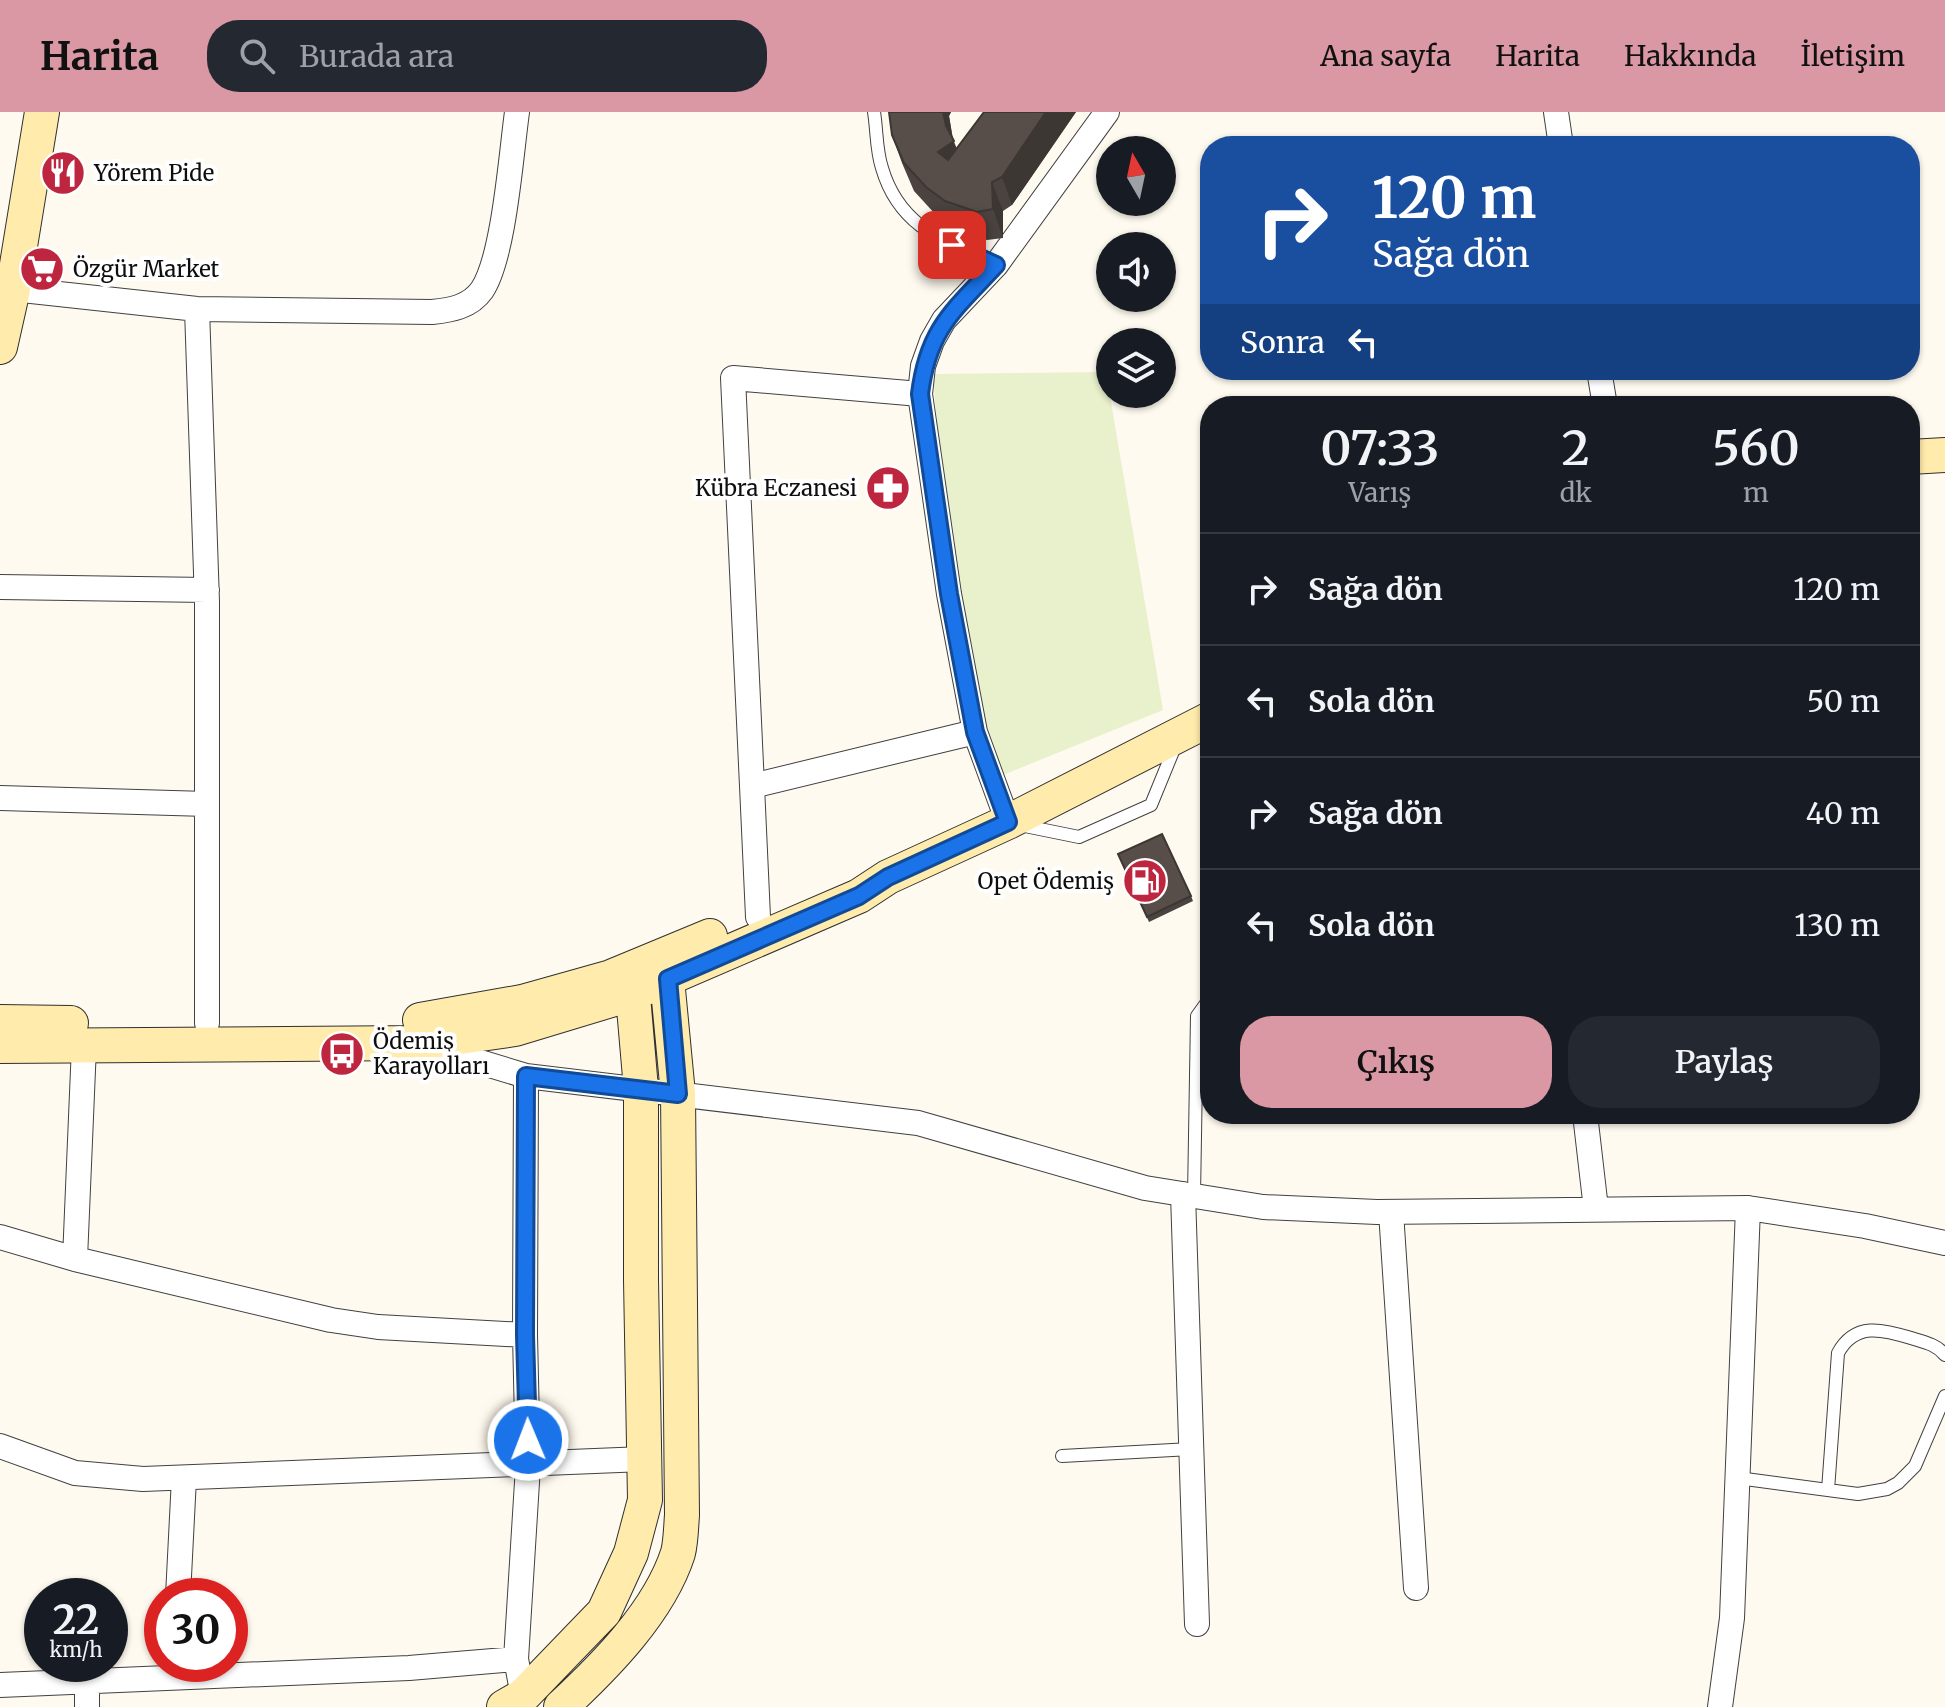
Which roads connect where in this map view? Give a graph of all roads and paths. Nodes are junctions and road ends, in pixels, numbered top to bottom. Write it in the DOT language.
graph roads {
  1 [pos="42,112"];
  2 [pos="517,112"];
  3 [pos="874,112"];
  4 [pos="1107,112"];
  5 [pos="1556,112"];
  6 [pos="1560,136"];
  7 [pos="996,265"];
  8 [pos="13,289"];
  9 [pos="197,309"];
  10 [pos="0,347"];
  11 [pos="920,394"];
  12 [pos="1945,455"];
  13 [pos="1920,456"];
  14 [pos="0,587"];
  15 [pos="207,590"];
  16 [pos="1195,726"];
  17 [pos="975,732"];
  18 [pos="752,786"];
  19 [pos="0,798"];
  20 [pos="207,804"];
  21 [pos="1008,822"];
  22 [pos="888,877"];
  23 [pos="758,917"];
  24 [pos="666,967"];
  25 [pos="632,981"];
  26 [pos="1200,1012"];
  27 [pos="0,1022"];
  28 [pos="207,1023"];
  29 [pos="417,1043"];
  30 [pos="0,1046"];
  31 [pos="84,1046"];
  32 [pos="526,1076"];
  33 [pos="641,1089"];
  34 [pos="678,1094"];
  35 [pos="1586,1124"];
  36 [pos="1189,1195"];
  37 [pos="1748,1208"];
  38 [pos="1596,1209"];
  39 [pos="1391,1212"];
  40 [pos="0,1237"];
  41 [pos="1945,1243"];
  42 [pos="75,1259"];
  43 [pos="525,1335"];
  44 [pos="1945,1355"];
  45 [pos="1945,1396"];
  46 [pos="0,1446"];
  47 [pos="1191,1449"];
  48 [pos="1062,1456"];
  49 [pos="644,1459"];
  50 [pos="528,1466"];
  51 [pos="184,1478"];
  52 [pos="1738,1478"];
  53 [pos="1828,1490"];
  54 [pos="179,1578"];
  55 [pos="1416,1588"];
  56 [pos="1197,1624"];
  57 [pos="516,1659"];
  58 [pos="248,1670"];
  59 [pos="87,1682"];
  60 [pos="0,1685"];
  61 [pos="513,1702"];
  62 [pos="87,1707"];
  63 [pos="561,1707"];
  64 [pos="1720,1707"];
  1 -- 8 [label="main road"];
  2 -- 9 [label="street"];
  3 -- 7 [label="lane"];
  4 -- 7 [label="street"];
  5 -- 6 [label="street"];
  7 -- 11 [label="street"];
  8 -- 9 [label="street"];
  8 -- 10 [label="main road"];
  9 -- 15 [label="street"];
  11 -- 17 [label="street"];
  11 -- 18 [label="street"];
  12 -- 13 [label="main road"];
  14 -- 15 [label="street"];
  15 -- 20 [label="street"];
  16 -- 21 [label="main road"];
  16 -- 21 [label="lane"];
  17 -- 18 [label="street"];
  17 -- 21 [label="street"];
  18 -- 23 [label="street"];
  19 -- 20 [label="street"];
  20 -- 28 [label="street"];
  21 -- 22 [label="main road"];
  22 -- 23 [label="main road"];
  22 -- 24 [label="main road"];
  23 -- 24 [label="main road"];
  24 -- 25 [label="main road"];
  24 -- 34 [label="main road"];
  25 -- 28 [label="main road"];
  25 -- 29 [label="main road"];
  25 -- 33 [label="main road"];
  26 -- 36 [label="lane"];
  27 -- 28 [label="main road"];
  29 -- 31 [label="main road"];
  29 -- 32 [label="street"];
  30 -- 31 [label="main road"];
  31 -- 42 [label="street"];
  32 -- 33 [label="street"];
  32 -- 43 [label="street"];
  33 -- 34 [label="street"];
  33 -- 49 [label="main road"];
  34 -- 36 [label="street"];
  34 -- 63 [label="main road"];
  35 -- 38 [label="street"];
  36 -- 39 [label="street"];
  36 -- 47 [label="street"];
  37 -- 38 [label="street"];
  37 -- 41 [label="street"];
  37 -- 52 [label="street"];
  38 -- 39 [label="street"];
  39 -- 55 [label="street"];
  40 -- 42 [label="street"];
  42 -- 43 [label="street"];
  43 -- 50 [label="street"];
  44 -- 53 [label="lane"];
  45 -- 53 [label="lane"];
  46 -- 51 [label="street"];
  47 -- 48 [label="lane"];
  47 -- 56 [label="street"];
  49 -- 50 [label="street"];
  49 -- 61 [label="main road"];
  50 -- 51 [label="street"];
  50 -- 57 [label="street"];
  51 -- 54 [label="street"];
  52 -- 53 [label="lane"];
  52 -- 64 [label="street"];
  57 -- 58 [label="street"];
  57 -- 61 [label="street"];
  59 -- 60 [label="street"];
  59 -- 62 [label="street"];
}
